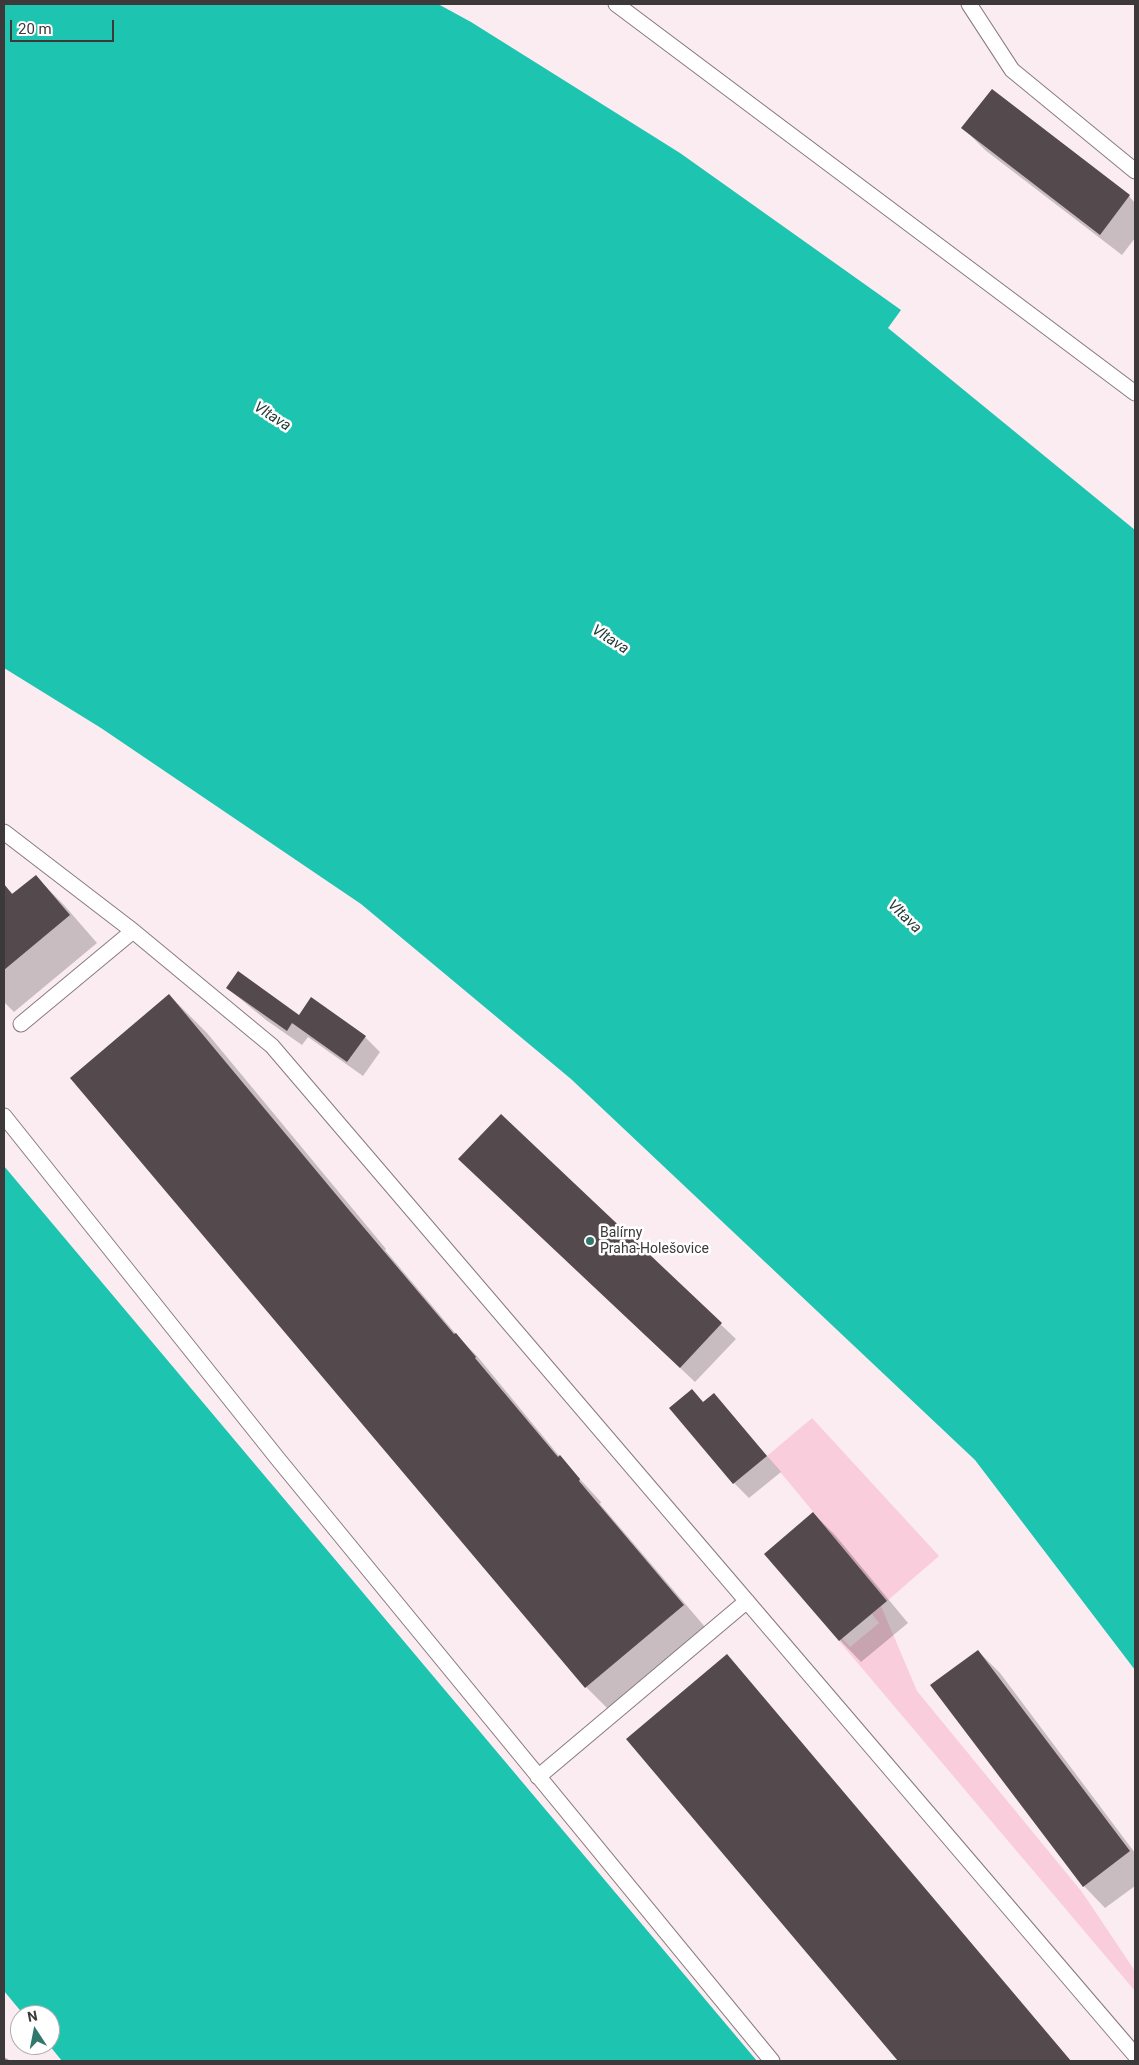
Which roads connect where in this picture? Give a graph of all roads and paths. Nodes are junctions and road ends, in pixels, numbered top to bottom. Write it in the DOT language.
graph roads {
  1 [pos="969,4"];
  2 [pos="616,5"];
  3 [pos="1135,171"];
  4 [pos="1135,393"];
  5 [pos="4,832"];
  6 [pos="133,931"];
  7 [pos="21,1024"];
  8 [pos="4,1116"];
  9 [pos="747,1601"];
  10 [pos="538,1777"];
  11 [pos="1135,2055"];
  12 [pos="4,2058"];
  13 [pos="8,2061"];
  14 [pos="772,2061"];
  1 -- 3 [label="lane"];
  2 -- 4 [label="lane"];
  5 -- 6 [label="lane"];
  6 -- 7 [label="lane"];
  6 -- 9 [label="lane"];
  8 -- 10 [label="lane"];
  9 -- 10 [label="lane"];
  9 -- 11 [label="lane"];
  10 -- 14 [label="lane"];
  12 -- 13 [label="path"];
}
